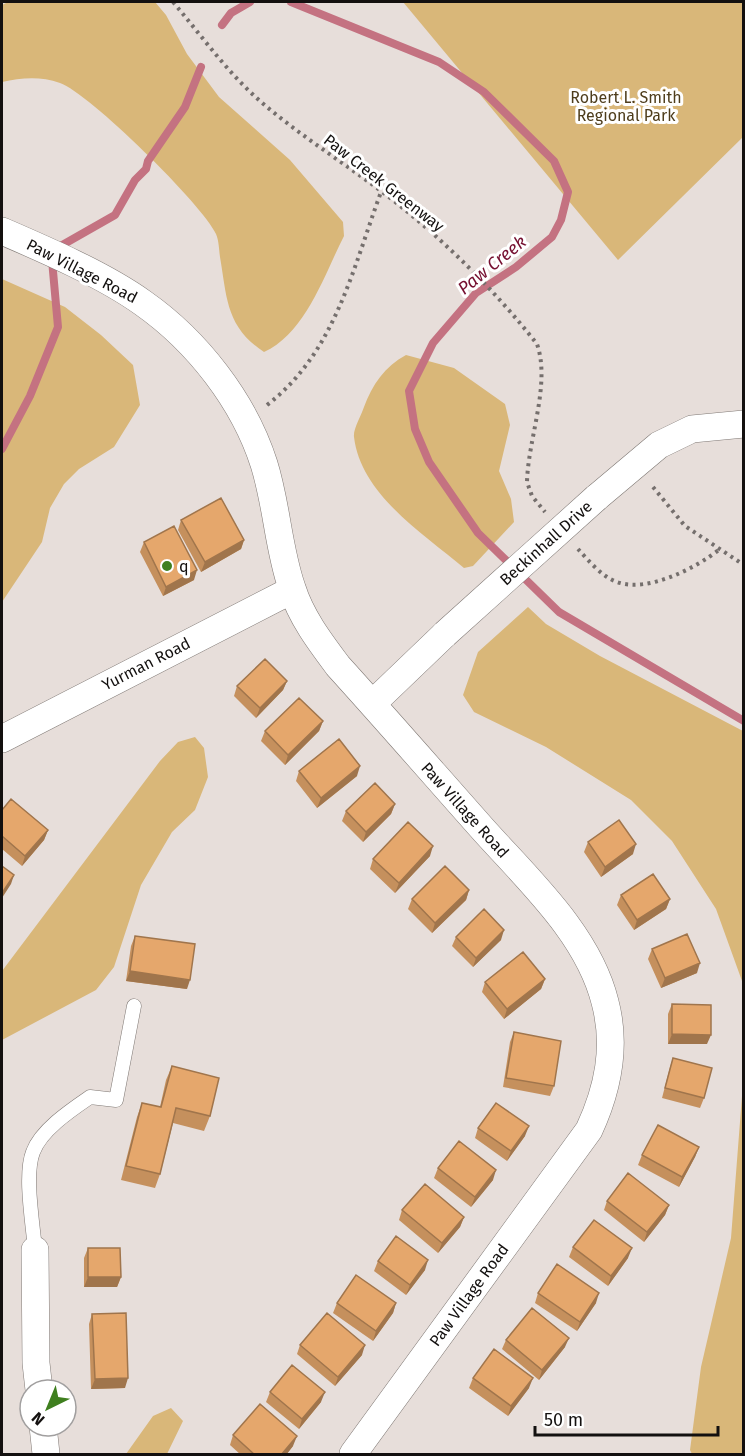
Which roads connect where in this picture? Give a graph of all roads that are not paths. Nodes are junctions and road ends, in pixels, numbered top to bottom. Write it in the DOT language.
graph roads {
  1 [pos="2,231"];
  2 [pos="744,424"];
  3 [pos="292,590"];
  4 [pos="372,704"];
  5 [pos="2,740"];
  6 [pos="134,1006"];
  7 [pos="35,1250"];
  8 [pos="39,1378"];
  9 [pos="44,1438"];
  10 [pos="46,1455"];
  11 [pos="352,1455"];
  1 -- 3 [label="street, Paw Village Road"];
  2 -- 4 [label="street, Beckinhall Drive, bridge"];
  3 -- 4 [label="street, Paw Village Road"];
  3 -- 5 [label="street, Yurman Road"];
  4 -- 11 [label="street, Paw Village Road"];
  6 -- 7 [label="lane"];
  7 -- 8 [label="street"];
  9 -- 10 [label="street"];
}
